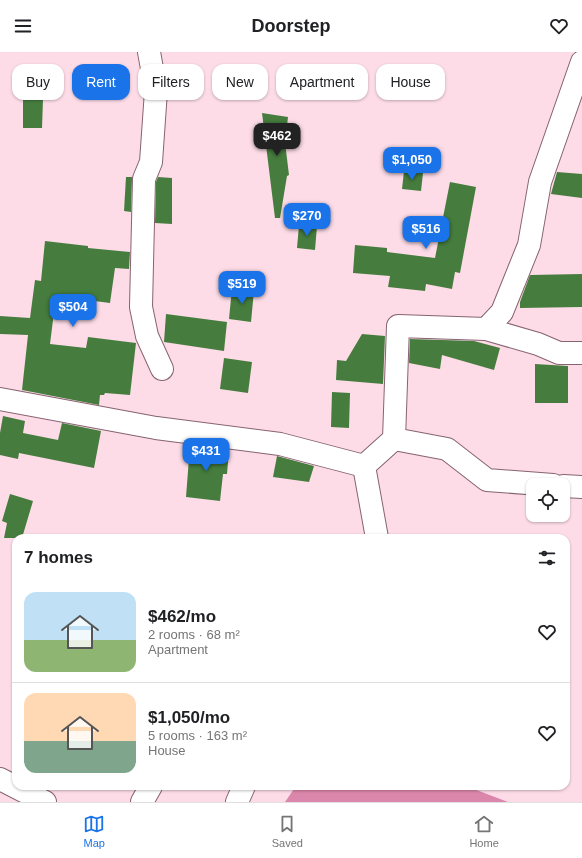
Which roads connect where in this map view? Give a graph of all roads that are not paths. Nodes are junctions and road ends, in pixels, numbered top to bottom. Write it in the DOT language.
graph roads {
  1 [pos="149,52"];
  2 [pos="582,62"];
  3 [pos="486,329"];
  4 [pos="582,353"];
  5 [pos="162,369"];
  6 [pos="0,399"];
  7 [pos="394,439"];
  8 [pos="364,466"];
  9 [pos="526,483"];
  10 [pos="570,486"];
  11 [pos="582,487"];
  12 [pos="376,534"];
  13 [pos="0,779"];
  14 [pos="12,785"];
  15 [pos="22,790"];
  16 [pos="148,790"];
  17 [pos="242,790"];
  18 [pos="45,802"];
  19 [pos="142,802"];
  20 [pos="237,802"];
  1 -- 5 [label="street"];
  2 -- 3 [label="street"];
  3 -- 4 [label="street"];
  3 -- 7 [label="street"];
  6 -- 8 [label="street"];
  7 -- 8 [label="street"];
  7 -- 9 [label="street"];
  8 -- 12 [label="street"];
  10 -- 11 [label="street"];
  13 -- 14 [label="street"];
  15 -- 18 [label="street"];
  16 -- 19 [label="street"];
  17 -- 20 [label="street"];
}
